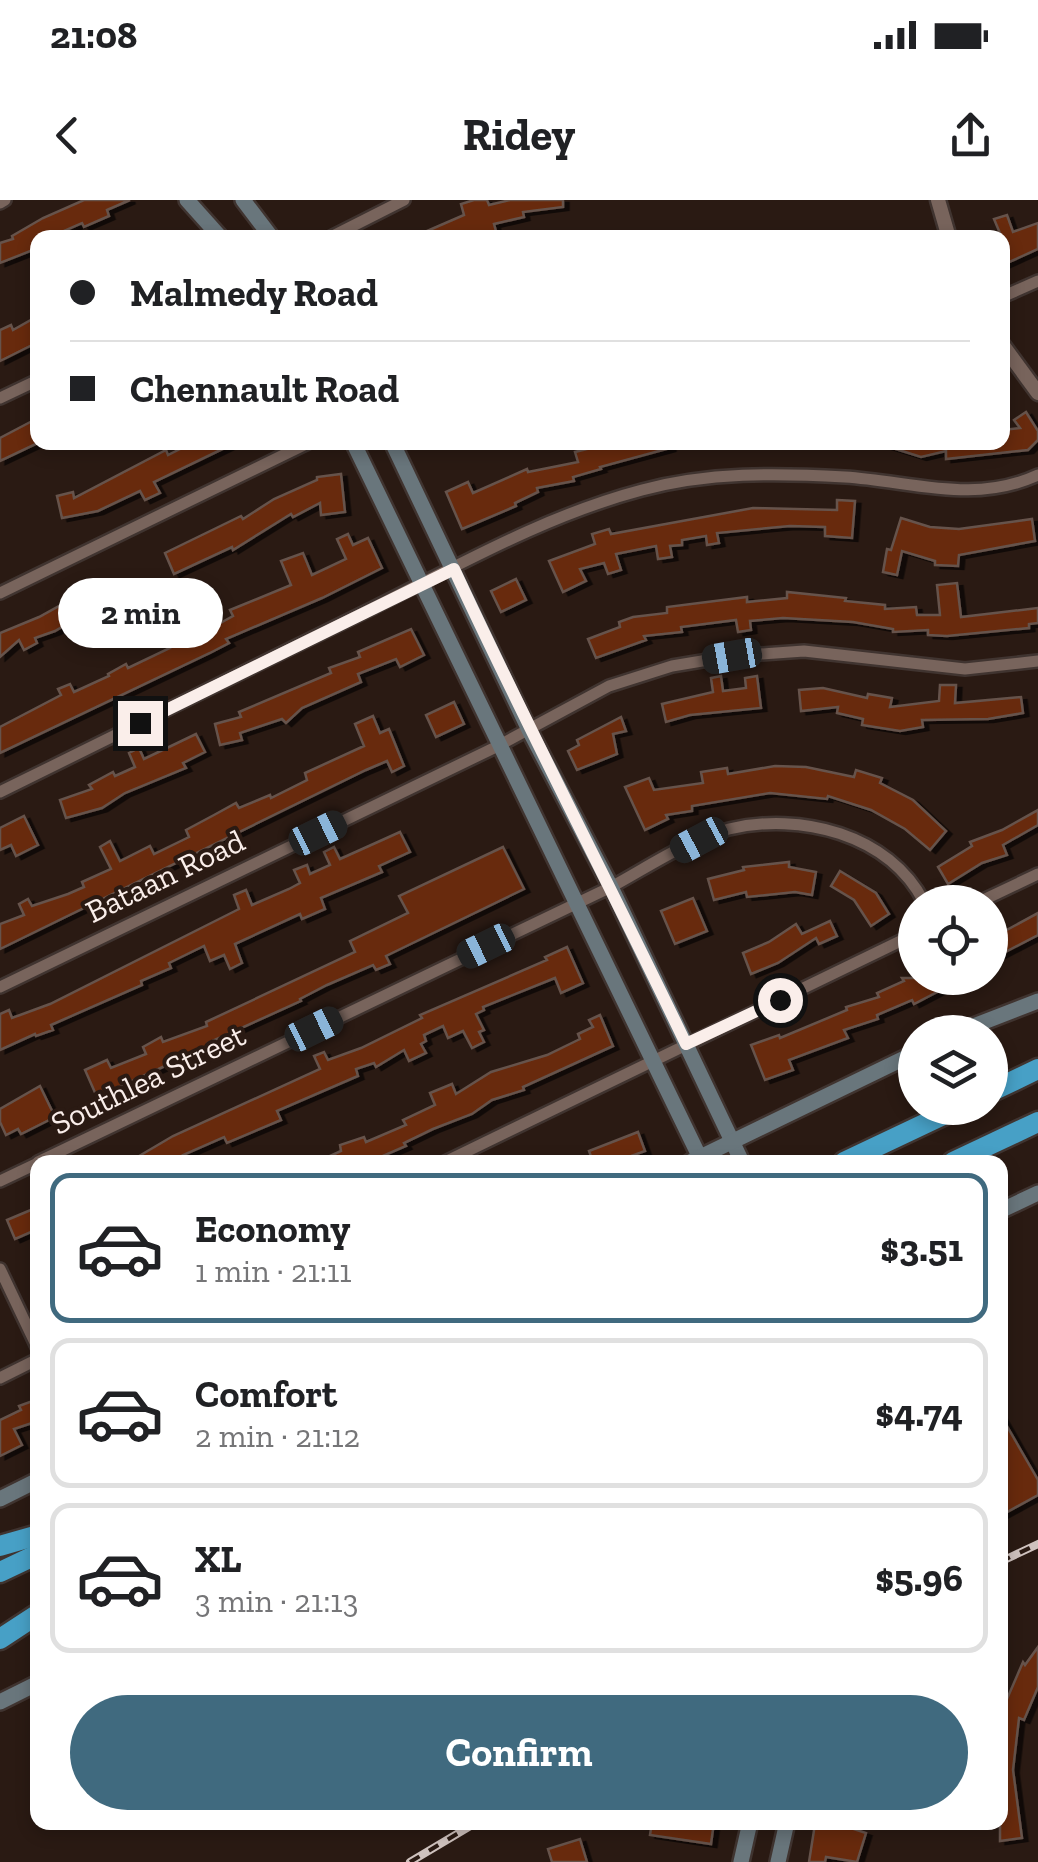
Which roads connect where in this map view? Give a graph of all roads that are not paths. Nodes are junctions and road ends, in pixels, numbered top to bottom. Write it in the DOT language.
graph roads {
  1 [pos="187,200"];
  2 [pos="243,200"];
  3 [pos="404,200"];
  4 [pos="938,200"];
  5 [pos="214,230"];
  6 [pos="266,230"];
  7 [pos="346,230"];
  8 [pos="947,230"];
  9 [pos="1038,281"];
  10 [pos="1010,293"];
  11 [pos="1010,355"];
  12 [pos="30,384"];
  13 [pos="1038,392"];
  14 [pos="0,398"];
  15 [pos="294,450"];
  16 [pos="357,450"];
  17 [pos="396,450"];
  18 [pos="1038,475"];
  19 [pos="454,569"];
  20 [pos="420,584"];
  21 [pos="0,593"];
  22 [pos="1038,661"];
  23 [pos="528,730"];
  24 [pos="498,746"];
  25 [pos="0,792"];
  26 [pos="1038,874"];
  27 [pos="911,885"];
  28 [pos="611,887"];
  29 [pos="1008,888"];
  30 [pos="574,904"];
  31 [pos="898,942"];
  32 [pos="0,986"];
  33 [pos="1038,1000"];
  34 [pos="1000,1015"];
  35 [pos="686,1044"];
  36 [pos="898,1061"];
  37 [pos="652,1062"];
  38 [pos="1038,1069"];
  39 [pos="1008,1083"];
  40 [pos="1038,1122"];
  41 [pos="922,1125"];
  42 [pos="732,1142"];
  43 [pos="55,1155"];
  44 [pos="459,1155"];
  45 [pos="694,1155"];
  46 [pos="708,1155"];
  47 [pos="738,1155"];
  48 [pos="859,1155"];
  49 [pos="968,1155"];
  50 [pos="30,1167"];
  51 [pos="0,1181"];
  52 [pos="1038,1193"];
  53 [pos="1008,1208"];
  54 [pos="0,1269"];
  55 [pos="30,1332"];
  56 [pos="30,1364"];
  57 [pos="0,1378"];
  58 [pos="30,1484"];
  59 [pos="0,1499"];
  60 [pos="30,1537"];
  61 [pos="0,1546"];
  62 [pos="30,1558"];
  63 [pos="0,1572"];
  64 [pos="30,1609"];
  65 [pos="30,1619"];
  66 [pos="0,1624"];
  67 [pos="0,1639"];
  68 [pos="30,1688"];
  69 [pos="0,1702"];
  70 [pos="748,1830"];
  71 [pos="785,1830"];
  72 [pos="741,1862"];
  73 [pos="778,1862"];
  1 -- 5 [label="main road"];
  2 -- 6 [label="main road"];
  3 -- 7 [label="street"];
  4 -- 8 [label="street"];
  9 -- 10 [label="street"];
  11 -- 13 [label="street"];
  12 -- 14 [label="street"];
  15 -- 21 [label="street"];
  16 -- 20 [label="main road"];
  17 -- 19 [label="main road"];
  18 -- 19 [label="street"];
  19 -- 20 [label="street"];
  19 -- 23 [label="main road"];
  20 -- 24 [label="main road"];
  20 -- 25 [label="street"];
  22 -- 23 [label="street, Bataan Road"];
  23 -- 24 [label="street, Bataan Road"];
  23 -- 28 [label="main road"];
  24 -- 30 [label="main road"];
  24 -- 32 [label="street, Bataan Road"];
  26 -- 29 [label="street"];
  27 -- 28 [label="street, Southlea Street"];
  28 -- 30 [label="street, Southlea Street"];
  28 -- 35 [label="main road"];
  30 -- 37 [label="main road"];
  30 -- 43 [label="street, Southlea Street"];
  31 -- 35 [label="street"];
  33 -- 34 [label="main road"];
  35 -- 37 [label="street"];
  35 -- 42 [label="main road"];
  36 -- 42 [label="main road"];
  37 -- 44 [label="street"];
  37 -- 45 [label="main road"];
  38 -- 39 [label="highway"];
  40 -- 49 [label="highway"];
  41 -- 48 [label="highway"];
  42 -- 46 [label="main road"];
  42 -- 47 [label="main road"];
  50 -- 51 [label="street, Southlea Street"];
  52 -- 53 [label="main road"];
  54 -- 55 [label="street"];
  56 -- 57 [label="street"];
  58 -- 59 [label="main road"];
  60 -- 61 [label="highway"];
  62 -- 63 [label="highway"];
  64 -- 66 [label="highway"];
  65 -- 67 [label="highway"];
  68 -- 69 [label="main road"];
  70 -- 72 [label="main road"];
  71 -- 73 [label="main road"];
}
